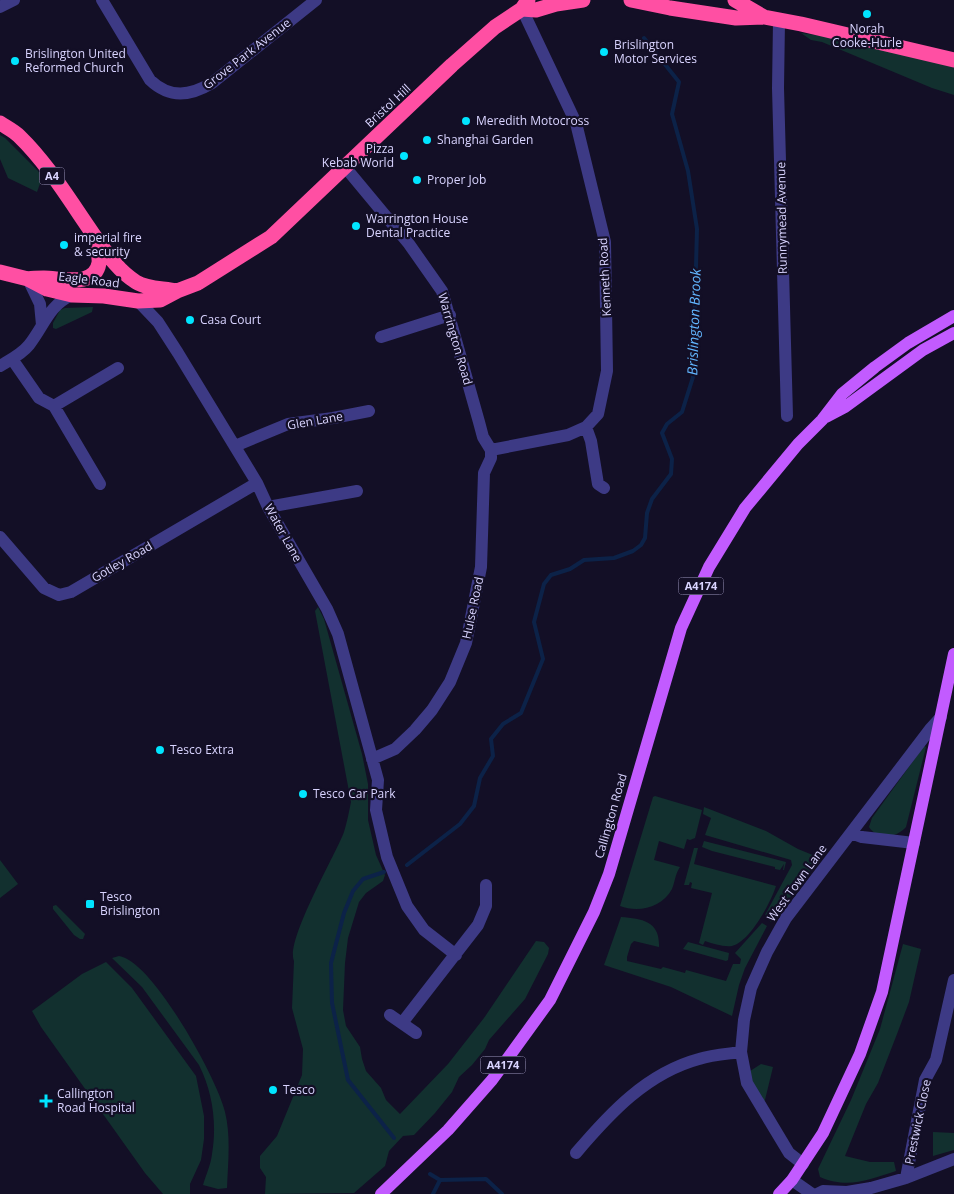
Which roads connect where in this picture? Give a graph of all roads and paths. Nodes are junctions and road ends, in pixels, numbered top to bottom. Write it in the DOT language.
graph roads {
  1 [pos="14,0"];
  2 [pos="102,0"];
  3 [pos="316,0"];
  4 [pos="583,0"];
  5 [pos="631,0"];
  6 [pos="735,0"];
  7 [pos="525,4"];
  8 [pos="687,5"];
  9 [pos="0,7"];
  10 [pos="764,17"];
  11 [pos="779,21"];
  12 [pos="954,60"];
  13 [pos="0,123"];
  14 [pos="345,167"];
  15 [pos="96,237"];
  16 [pos="0,272"];
  17 [pos="28,279"];
  18 [pos="72,295"];
  19 [pos="145,297"];
  20 [pos="450,315"];
  21 [pos="954,316"];
  22 [pos="42,325"];
  23 [pos="954,333"];
  24 [pos="381,337"];
  25 [pos="12,359"];
  26 [pos="0,366"];
  27 [pos="118,368"];
  28 [pos="54,406"];
  29 [pos="369,411"];
  30 [pos="787,416"];
  31 [pos="822,420"];
  32 [pos="586,427"];
  33 [pos="235,446"];
  34 [pos="491,450"];
  35 [pos="257,483"];
  36 [pos="100,484"];
  37 [pos="604,488"];
  38 [pos="357,491"];
  39 [pos="268,507"];
  40 [pos="0,537"];
  41 [pos="954,654"];
  42 [pos="941,718"];
  43 [pos="372,759"];
  44 [pos="851,833"];
  45 [pos="914,844"];
  46 [pos="486,885"];
  47 [pos="456,955"];
  48 [pos="954,980"];
  49 [pos="390,1015"];
  50 [pos="402,1024"];
  51 [pos="416,1034"];
  52 [pos="741,1052"];
  53 [pos="576,1153"];
  54 [pos="954,1158"];
  55 [pos="803,1164"];
  56 [pos="906,1178"];
  57 [pos="792,1180"];
  58 [pos="381,1194"];
  59 [pos="779,1194"];
  60 [pos="812,1194"];
  61 [pos="817,1194"];
  1 -- 9 [label="street"];
  2 -- 3 [label="street, Grove Park Avenue"];
  4 -- 7 [label="highway"];
  5 -- 8 [label="highway"];
  6 -- 10 [label="highway"];
  7 -- 14 [label="highway, Bristol Hill / A4"];
  7 -- 32 [label="street, Kenneth Road"];
  8 -- 10 [label="highway"];
  10 -- 11 [label="highway"];
  11 -- 12 [label="highway"];
  11 -- 30 [label="street, Runnymead Avenue"];
  13 -- 15 [label="highway, A4"];
  14 -- 19 [label="highway, Bristol Hill / A4"];
  14 -- 20 [label="street, Warrington Road"];
  15 -- 17 [label="highway, Eagle Road / A4"];
  15 -- 19 [label="highway, Eagle Road / A4"];
  16 -- 17 [label="highway, Eagle Road / A4"];
  17 -- 18 [label="highway, Eagle Road / A4"];
  17 -- 22 [label="street"];
  18 -- 19 [label="highway, Eagle Road / A4"];
  18 -- 22 [label="street"];
  19 -- 33 [label="street, Water Lane"];
  20 -- 24 [label="street"];
  20 -- 34 [label="street, Warrington Road"];
  21 -- 31 [label="main road, A4174"];
  22 -- 25 [label="street"];
  23 -- 31 [label="main road, A4174"];
  25 -- 26 [label="street"];
  25 -- 28 [label="street"];
  27 -- 28 [label="street"];
  28 -- 36 [label="street"];
  29 -- 33 [label="street, Glen Lane"];
  31 -- 58 [label="main road, Callington Road / A4174"];
  32 -- 34 [label="street"];
  32 -- 37 [label="street"];
  33 -- 35 [label="street, Water Lane"];
  34 -- 43 [label="street, Hulse Road"];
  35 -- 39 [label="street, Water Lane"];
  35 -- 40 [label="street, Gotley Road"];
  38 -- 39 [label="street"];
  39 -- 43 [label="street, Water Lane"];
  41 -- 42 [label="main road, West Town Lane"];
  42 -- 44 [label="street, West Town Lane"];
  42 -- 45 [label="main road, West Town Lane"];
  43 -- 47 [label="street, Water Lane"];
  44 -- 45 [label="street"];
  44 -- 52 [label="street, West Town Lane"];
  45 -- 55 [label="main road, West Town Lane"];
  46 -- 47 [label="street"];
  47 -- 50 [label="street"];
  48 -- 56 [label="street, Prestwick Close"];
  49 -- 50 [label="street"];
  50 -- 51 [label="street"];
  52 -- 53 [label="street"];
  52 -- 55 [label="street, West Town Lane"];
  54 -- 56 [label="street"];
  55 -- 57 [label="main road, West Town Lane"];
  56 -- 61 [label="street"];
  57 -- 59 [label="main road, West Town Lane"];
  57 -- 60 [label="street"];
}
